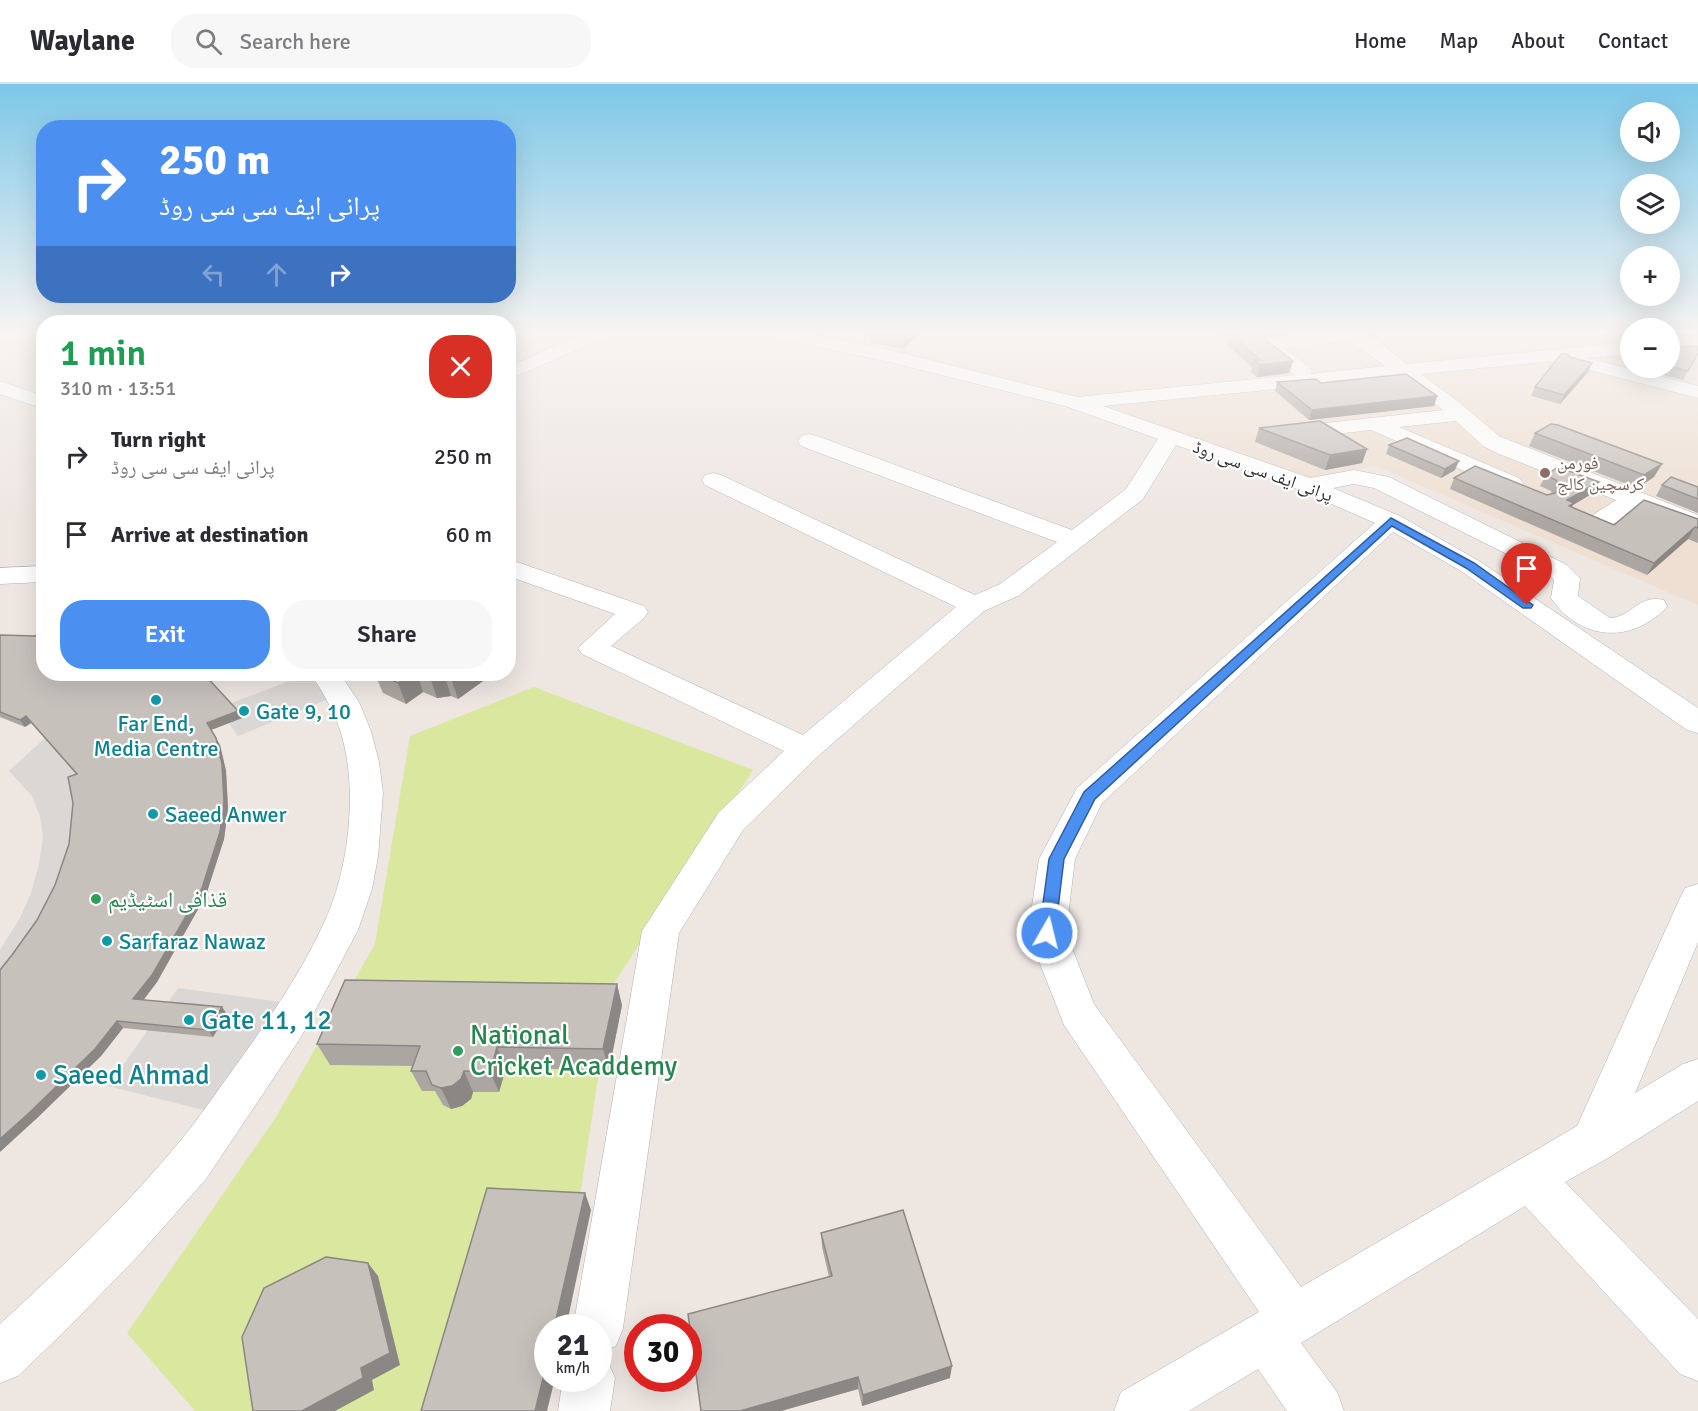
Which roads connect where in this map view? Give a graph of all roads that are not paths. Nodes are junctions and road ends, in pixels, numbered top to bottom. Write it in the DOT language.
graph roads {
  1 [pos="22,395"];
  2 [pos="1044,395"];
  3 [pos="1148,395"];
  4 [pos="1436,395"];
  5 [pos="36,400"];
  6 [pos="1072,402"];
  7 [pos="1459,414"];
  8 [pos="1374,424"];
  9 [pos="1326,429"];
  10 [pos="1170,437"];
  11 [pos="809,441"];
  12 [pos="714,480"];
  13 [pos="1308,485"];
  14 [pos="1531,492"];
  15 [pos="1633,499"];
  16 [pos="1391,521"];
  17 [pos="1599,522"];
  18 [pos="1698,524"];
  19 [pos="1075,540"];
  20 [pos="516,570"];
  21 [pos="36,574"];
  22 [pos="0,576"];
  23 [pos="974,605"];
  24 [pos="1654,606"];
  25 [pos="331,681"];
  26 [pos="1698,723"];
  27 [pos="806,749"];
  28 [pos="1698,898"];
  29 [pos="1694,1085"];
  30 [pos="1592,1143"];
  31 [pos="1531,1179"];
  32 [pos="600,1314"];
  33 [pos="1280,1328"];
  34 [pos="1698,1356"];
  35 [pos="0,1358"];
  36 [pos="587,1392"];
  37 [pos="584,1411"];
  38 [pos="1140,1411"];
  39 [pos="1318,1411"];
  1 -- 5 [label="street"];
  2 -- 6 [label="street, پرانی ایف سی سی روڈ"];
  3 -- 6 [label="street"];
  4 -- 7 [label="street"];
  6 -- 10 [label="street, پرانی ایف سی سی روڈ"];
  7 -- 8 [label="street"];
  7 -- 15 [label="street"];
  8 -- 9 [label="street"];
  8 -- 14 [label="street"];
  10 -- 13 [label="street, پرانی ایف سی سی روڈ"];
  10 -- 19 [label="street"];
  11 -- 19 [label="street"];
  12 -- 23 [label="street"];
  13 -- 16 [label="street, پرانی ایف سی سی روڈ"];
  13 -- 24 [label="street"];
  15 -- 17 [label="street"];
  15 -- 18 [label="street"];
  16 -- 26 [label="street, پرانی ایف سی سی روڈ"];
  16 -- 33 [label="street"];
  19 -- 23 [label="street"];
  20 -- 27 [label="street"];
  21 -- 22 [label="street"];
  23 -- 27 [label="street"];
  25 -- 35 [label="street"];
  27 -- 32 [label="street"];
  28 -- 30 [label="street"];
  29 -- 30 [label="street"];
  30 -- 31 [label="street"];
  31 -- 33 [label="street"];
  31 -- 34 [label="street"];
  33 -- 38 [label="street"];
  33 -- 39 [label="street"];
  36 -- 37 [label="street"];
}
